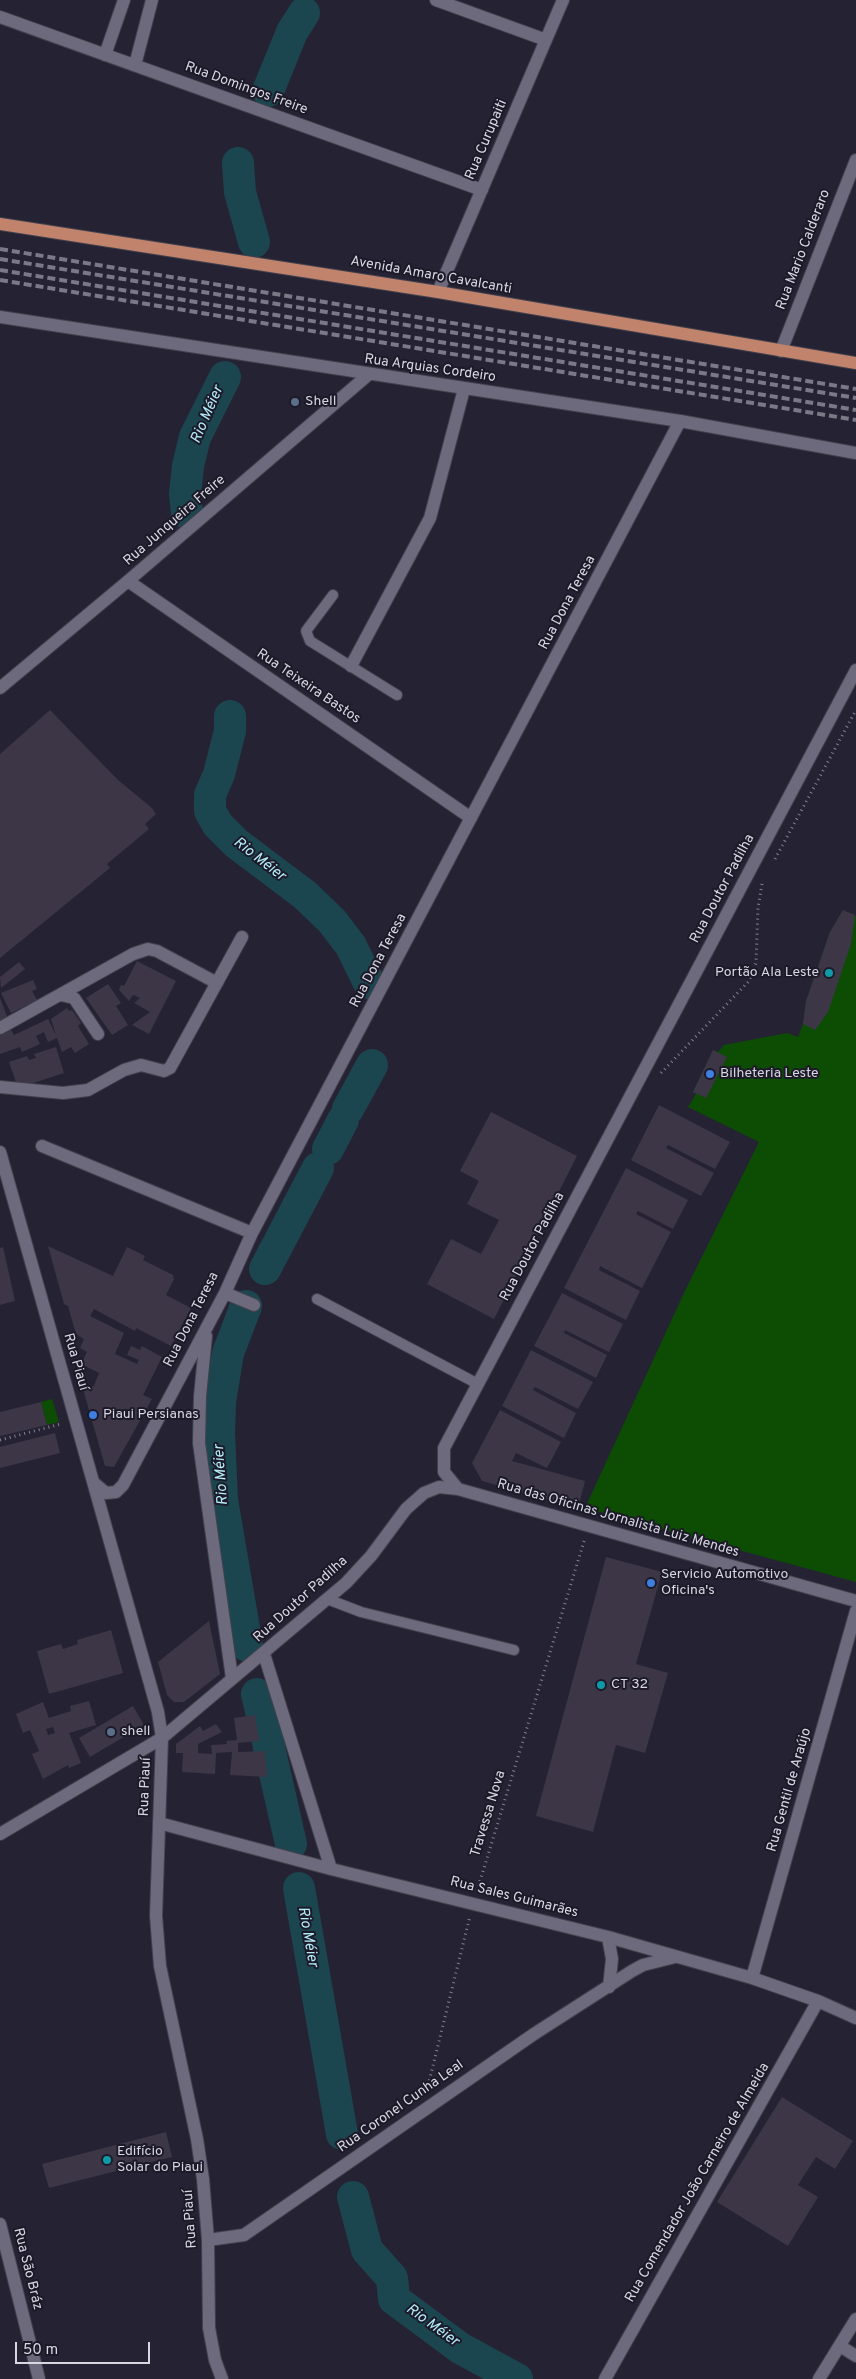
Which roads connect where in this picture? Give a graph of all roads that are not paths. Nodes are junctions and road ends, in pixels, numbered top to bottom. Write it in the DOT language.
graph roads {
  1 [pos="124,0"];
  2 [pos="152,0"];
  3 [pos="436,0"];
  4 [pos="563,0"];
  5 [pos="0,18"];
  6 [pos="546,40"];
  7 [pos="105,55"];
  8 [pos="135,65"];
  9 [pos="856,160"];
  10 [pos="482,190"];
  11 [pos="0,224"];
  12 [pos="438,292"];
  13 [pos="0,317"];
  14 [pos="781,351"];
  15 [pos="856,363"];
  16 [pos="368,375"];
  17 [pos="464,389"];
  18 [pos="680,421"];
  19 [pos="856,453"];
  20 [pos="128,581"];
  21 [pos="333,595"];
  22 [pos="350,666"];
  23 [pos="856,670"];
  24 [pos="0,688"];
  25 [pos="397,695"];
  26 [pos="471,818"];
  27 [pos="242,936"];
  28 [pos="217,983"];
  29 [pos="61,995"];
  30 [pos="0,1028"];
  31 [pos="98,1034"];
  32 [pos="0,1087"];
  33 [pos="42,1146"];
  34 [pos="0,1152"];
  35 [pos="252,1234"];
  36 [pos="225,1293"];
  37 [pos="317,1298"];
  38 [pos="254,1305"];
  39 [pos="206,1328"];
  40 [pos="478,1384"];
  41 [pos="94,1484"];
  42 [pos="458,1489"];
  43 [pos="328,1599"];
  44 [pos="856,1601"];
  45 [pos="856,1611"];
  46 [pos="514,1650"];
  47 [pos="264,1654"];
  48 [pos="232,1678"];
  49 [pos="162,1738"];
  50 [pos="160,1823"];
  51 [pos="0,1834"];
  52 [pos="331,1868"];
  53 [pos="608,1937"];
  54 [pos="675,1957"];
  55 [pos="752,1978"];
  56 [pos="609,1987"];
  57 [pos="818,2001"];
  58 [pos="856,2018"];
  59 [pos="0,2224"];
  60 [pos="208,2240"];
  61 [pos="856,2319"];
  62 [pos="840,2346"];
  63 [pos="856,2356"];
  64 [pos="39,2379"];
  65 [pos="222,2379"];
  66 [pos="604,2379"];
  67 [pos="819,2379"];
  1 -- 7 [label="street"];
  2 -- 8 [label="street"];
  3 -- 6 [label="street"];
  4 -- 6 [label="street, Rua Curupaiti"];
  5 -- 7 [label="street, Rua Domingos Freire"];
  6 -- 10 [label="street, Rua Curupaiti"];
  7 -- 8 [label="street, Rua Domingos Freire"];
  8 -- 10 [label="street, Rua Domingos Freire"];
  9 -- 14 [label="street, Rua Mario Calderaro"];
  10 -- 12 [label="street, Rua Curupaiti"];
  11 -- 12 [label="main road, Avenida Amaro Cavalcanti"];
  12 -- 14 [label="main road, Avenida Amaro Cavalcanti"];
  13 -- 16 [label="street, Rua Arquias Cordeiro"];
  14 -- 15 [label="main road, Avenida Amaro Cavalcanti"];
  16 -- 17 [label="street, Rua Arquias Cordeiro"];
  16 -- 20 [label="street, Rua Junqueira Freire"];
  17 -- 18 [label="street, Rua Arquias Cordeiro"];
  17 -- 22 [label="street"];
  18 -- 19 [label="street, Rua Arquias Cordeiro"];
  18 -- 26 [label="street, Rua Dona Teresa"];
  20 -- 24 [label="street, Rua Junqueira Freire"];
  20 -- 26 [label="street, Rua Teixeira Bastos"];
  21 -- 22 [label="lane"];
  22 -- 25 [label="lane"];
  23 -- 40 [label="street, Rua Doutor Padilha"];
  26 -- 35 [label="street, Rua Dona Teresa"];
  27 -- 28 [label="street"];
  28 -- 29 [label="street"];
  28 -- 32 [label="street"];
  29 -- 30 [label="street"];
  29 -- 31 [label="street"];
  33 -- 35 [label="street"];
  34 -- 41 [label="street, Rua Piauí"];
  35 -- 36 [label="street, Rua Dona Teresa"];
  36 -- 38 [label="street"];
  36 -- 39 [label="street, Rua Dona Teresa"];
  37 -- 40 [label="lane"];
  39 -- 41 [label="street, Rua Dona Teresa"];
  39 -- 48 [label="street"];
  40 -- 42 [label="street, Rua Doutor Padilha"];
  41 -- 49 [label="street, Rua Piauí"];
  42 -- 43 [label="street, Rua Doutor Padilha"];
  42 -- 44 [label="street, Rua das Oficinas Jornalista Luiz Mendes"];
  43 -- 46 [label="lane"];
  43 -- 47 [label="street, Rua Doutor Padilha"];
  45 -- 55 [label="street, Rua Gentil de Araújo"];
  47 -- 48 [label="street, Rua Doutor Padilha"];
  47 -- 52 [label="street"];
  48 -- 49 [label="street, Rua Doutor Padilha"];
  49 -- 50 [label="street, Rua Piauí"];
  49 -- 51 [label="street, Rua Doutor Padilha"];
  50 -- 52 [label="street, Rua Sales Guimarães"];
  50 -- 60 [label="street, Rua Piauí"];
  52 -- 53 [label="street, Rua Sales Guimarães"];
  53 -- 54 [label="street, Rua Sales Guimarães"];
  53 -- 56 [label="street"];
  54 -- 55 [label="street, Rua Sales Guimarães"];
  54 -- 56 [label="street, Rua Coronel Cunha Leal"];
  55 -- 57 [label="street, Rua Sales Guimarães"];
  56 -- 60 [label="street, Rua Coronel Cunha Leal"];
  57 -- 58 [label="street, Rua Sales Guimarães"];
  57 -- 66 [label="street, Rua Comendador João Carneiro de Almeida"];
  59 -- 64 [label="street, Rua São Bráz"];
  60 -- 65 [label="street, Rua Piauí"];
  61 -- 62 [label="street"];
  62 -- 63 [label="street"];
  62 -- 67 [label="street"];
}
